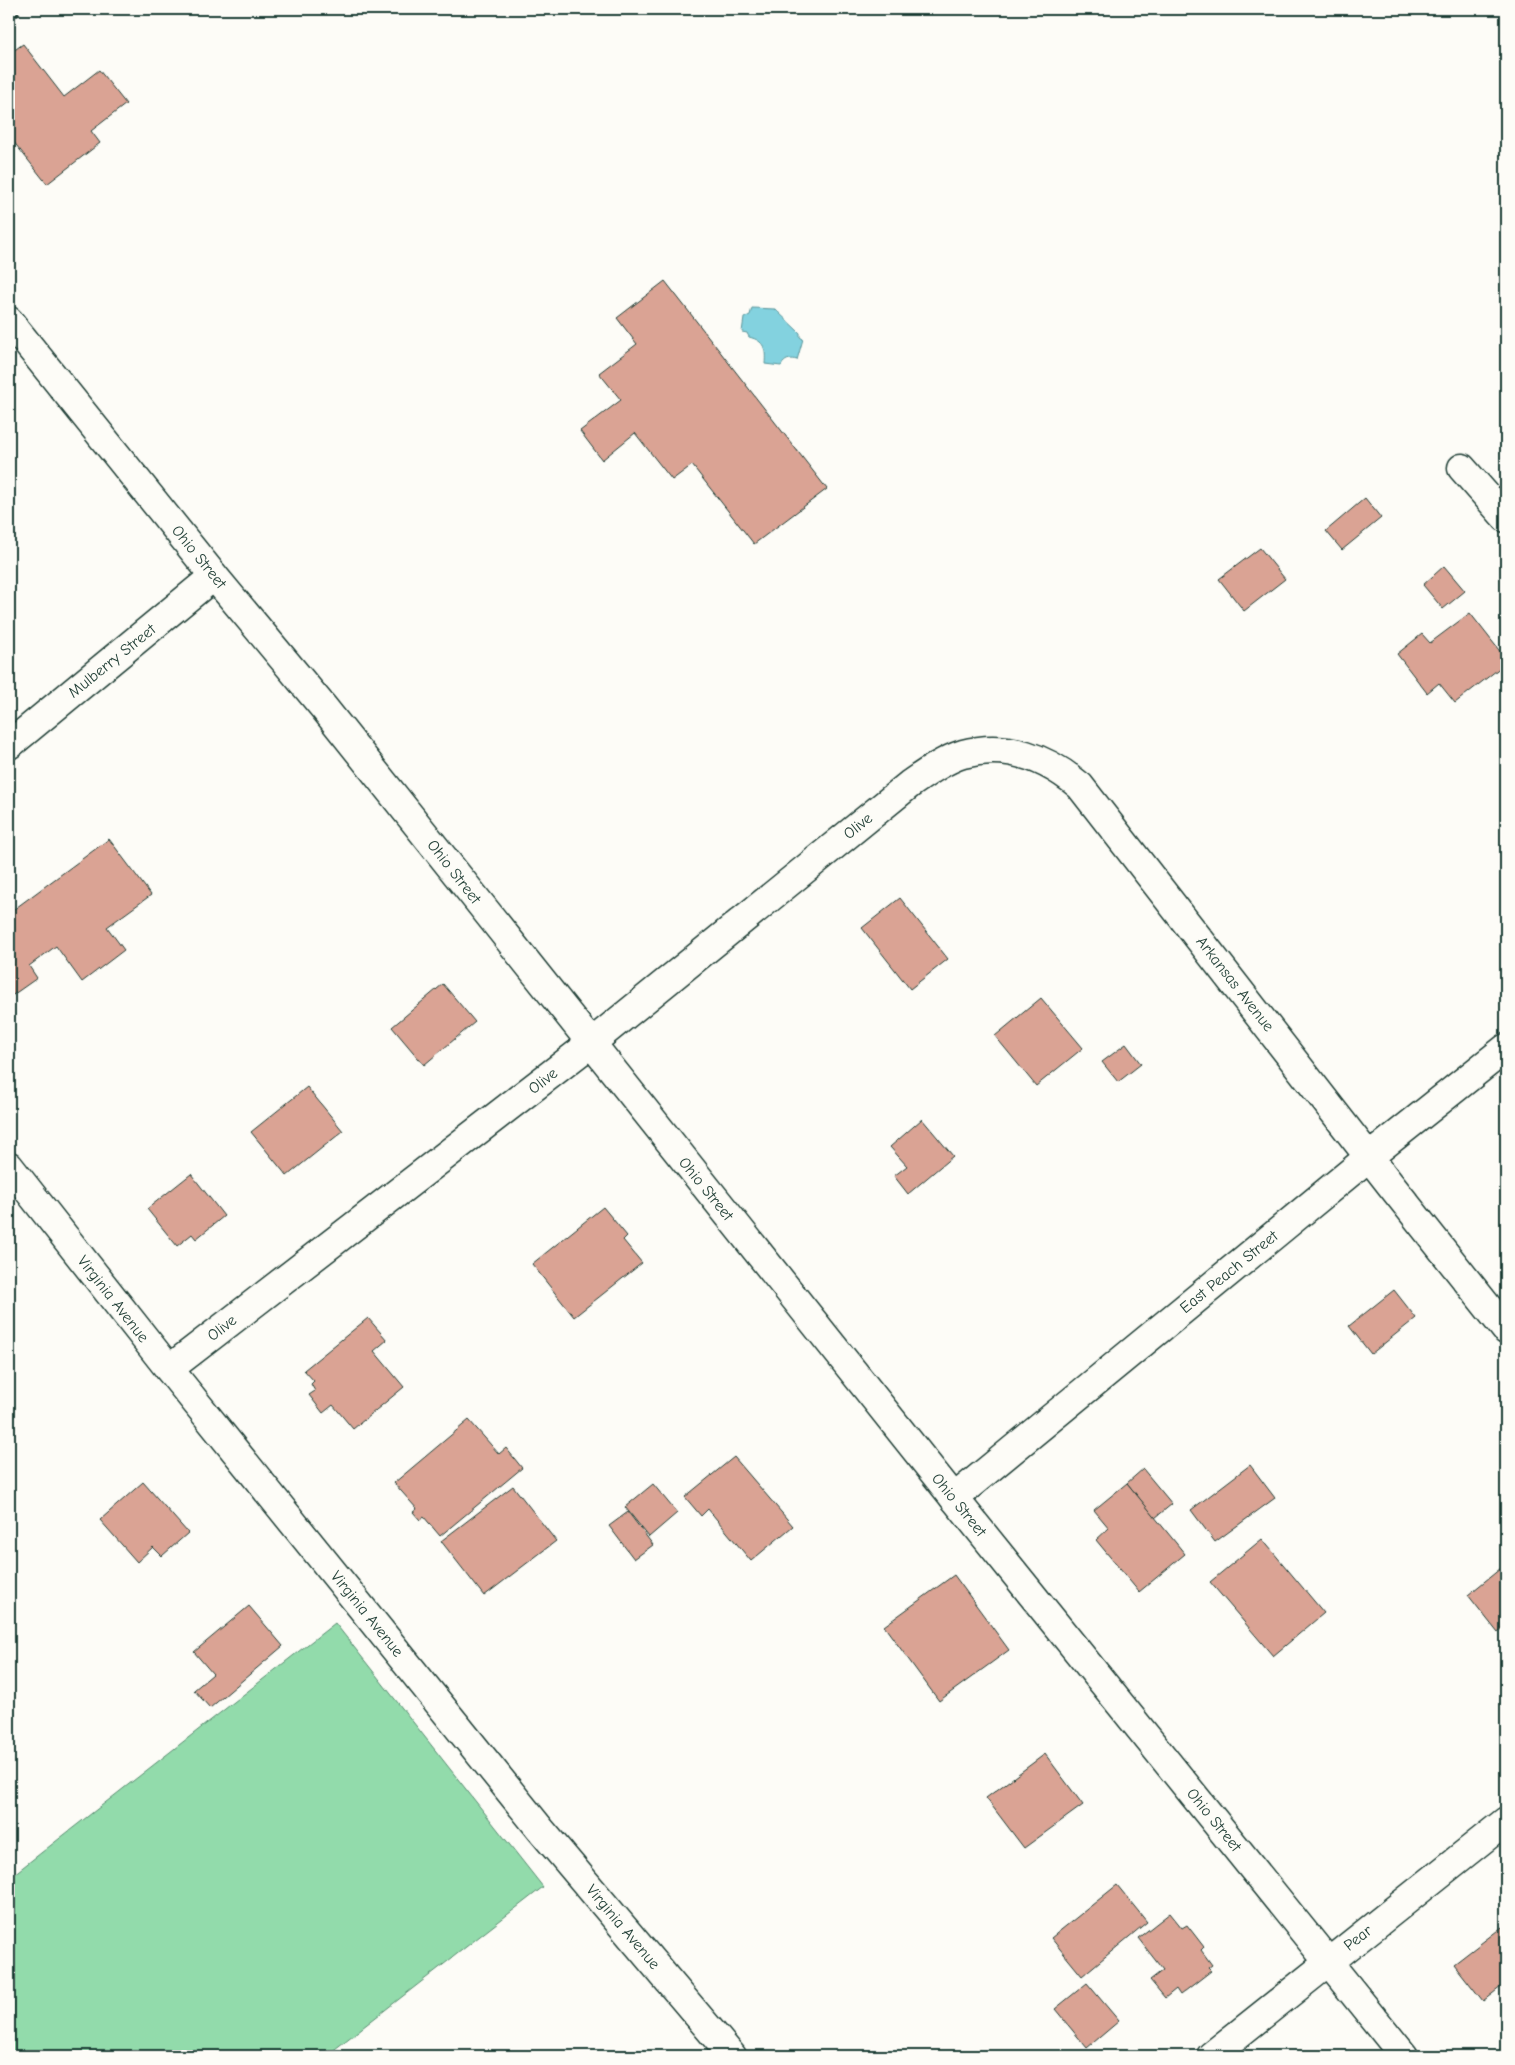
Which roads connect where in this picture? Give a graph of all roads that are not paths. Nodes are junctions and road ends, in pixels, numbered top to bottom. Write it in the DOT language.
graph roads {
  1 [pos="9,321"];
  2 [pos="1462,468"];
  3 [pos="1506,518"];
  4 [pos="214,576"];
  5 [pos="9,745"];
  6 [pos="910,784"];
  7 [pos="590,1044"];
  8 [pos="1506,1048"];
  9 [pos="1369,1157"];
  10 [pos="9,1166"];
  11 [pos="1506,1330"];
  12 [pos="169,1369"];
  13 [pos="954,1498"];
  14 [pos="1506,1821"];
  15 [pos="1328,1962"];
  16 [pos="732,2056"];
  17 [pos="1211,2056"];
  18 [pos="1404,2056"];
  1 -- 4 [label="street, Ohio Street"];
  2 -- 3 [label="street"];
  4 -- 5 [label="street, Mulberry Street"];
  4 -- 7 [label="street, Ohio Street"];
  6 -- 7 [label="street, Olive"];
  6 -- 9 [label="street, Arkansas Avenue"];
  7 -- 12 [label="street, Olive"];
  7 -- 13 [label="street, Ohio Street"];
  8 -- 9 [label="street, East Peach Street"];
  9 -- 11 [label="street, Arkansas Avenue"];
  9 -- 13 [label="street, East Peach Street"];
  10 -- 12 [label="street, Virginia Avenue"];
  12 -- 16 [label="street, Virginia Avenue"];
  13 -- 15 [label="street, Ohio Street"];
  14 -- 15 [label="street, Pear"];
  15 -- 17 [label="street, Pear"];
  15 -- 18 [label="street, Ohio Street"];
}
